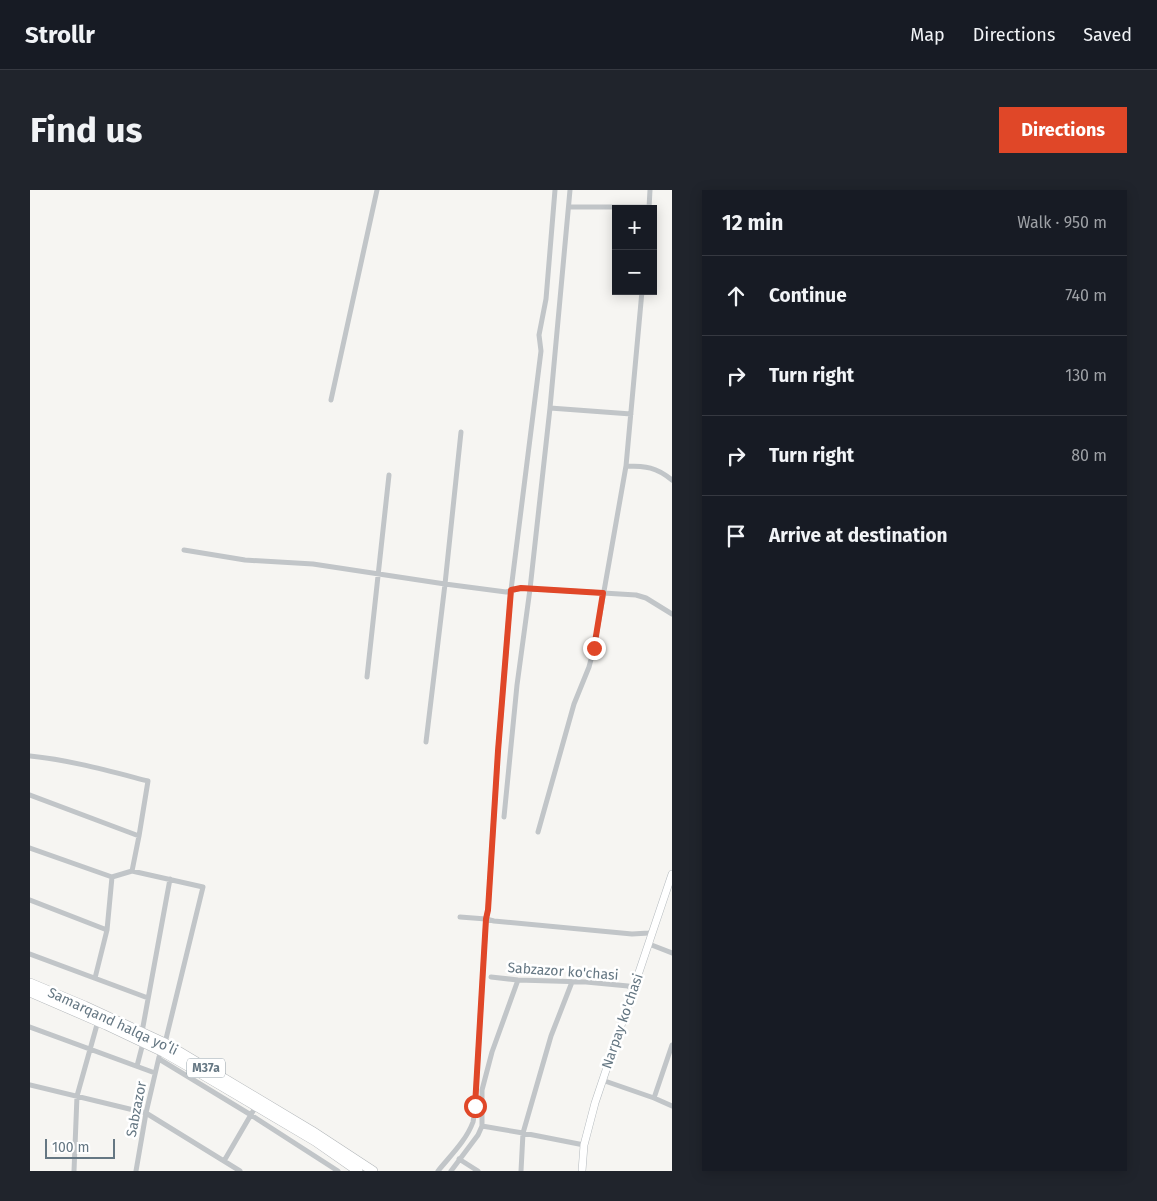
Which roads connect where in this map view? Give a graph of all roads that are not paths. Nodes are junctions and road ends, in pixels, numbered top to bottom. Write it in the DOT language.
graph roads {
  1 [pos="377,190"];
  2 [pos="555,190"];
  3 [pos="570,190"];
  4 [pos="650,190"];
  5 [pos="649,205"];
  6 [pos="569,207"];
  7 [pos="612,208"];
  8 [pos="642,295"];
  9 [pos="331,400"];
  10 [pos="550,408"];
  11 [pos="631,414"];
  12 [pos="461,432"];
  13 [pos="626,466"];
  14 [pos="389,475"];
  15 [pos="672,480"];
  16 [pos="184,550"];
  17 [pos="379,574"];
  18 [pos="445,584"];
  19 [pos="530,589"];
  20 [pos="511,590"];
  21 [pos="603,593"];
  22 [pos="672,614"];
  23 [pos="368,677"];
  24 [pos="426,742"];
  25 [pos="30,756"];
  26 [pos="30,795"];
  27 [pos="504,816"];
  28 [pos="538,832"];
  29 [pos="139,836"];
  30 [pos="30,848"];
  31 [pos="132,871"];
  32 [pos="672,874"];
  33 [pos="112,877"];
  34 [pos="170,879"];
  35 [pos="30,900"];
  36 [pos="460,917"];
  37 [pos="486,919"];
  38 [pos="107,930"];
  39 [pos="653,930"];
  40 [pos="649,944"];
  41 [pos="672,953"];
  42 [pos="30,954"];
  43 [pos="491,977"];
  44 [pos="95,978"];
  45 [pos="518,980"];
  46 [pos="572,982"];
  47 [pos="30,983"];
  48 [pos="633,989"];
  49 [pos="30,992"];
  50 [pos="148,998"];
  51 [pos="105,1021"];
  52 [pos="30,1027"];
  53 [pos="142,1032"];
  54 [pos="143,1043"];
  55 [pos="672,1045"];
  56 [pos="91,1050"];
  57 [pos="162,1051"];
  58 [pos="137,1066"];
  59 [pos="155,1073"];
  60 [pos="602,1080"];
  61 [pos="30,1084"];
  62 [pos="77,1096"];
  63 [pos="654,1098"];
  64 [pos="256,1106"];
  65 [pos="672,1106"];
  66 [pos="146,1113"];
  67 [pos="250,1115"];
  68 [pos="482,1126"];
  69 [pos="523,1133"];
  70 [pos="584,1145"];
  71 [pos="459,1159"];
  72 [pos="224,1161"];
  73 [pos="138,1170"];
  74 [pos="74,1171"];
  75 [pos="240,1171"];
  76 [pos="338,1171"];
  77 [pos="358,1171"];
  78 [pos="373,1171"];
  79 [pos="438,1171"];
  80 [pos="451,1171"];
  81 [pos="478,1171"];
  82 [pos="521,1171"];
  83 [pos="582,1171"];
  1 -- 9 [label="street"];
  2 -- 20 [label="street"];
  3 -- 6 [label="street"];
  4 -- 5 [label="street"];
  6 -- 7 [label="street"];
  6 -- 10 [label="street"];
  8 -- 11 [label="street"];
  10 -- 11 [label="street"];
  10 -- 19 [label="street"];
  11 -- 13 [label="street"];
  12 -- 18 [label="street"];
  13 -- 15 [label="street"];
  13 -- 21 [label="street"];
  14 -- 17 [label="street"];
  16 -- 17 [label="street"];
  17 -- 18 [label="street"];
  17 -- 23 [label="street"];
  18 -- 20 [label="street"];
  18 -- 24 [label="street"];
  19 -- 20 [label="street"];
  19 -- 21 [label="street"];
  19 -- 27 [label="street"];
  20 -- 37 [label="street"];
  21 -- 22 [label="street"];
  21 -- 28 [label="street"];
  25 -- 29 [label="street"];
  26 -- 29 [label="street"];
  29 -- 31 [label="street"];
  30 -- 33 [label="street"];
  31 -- 33 [label="street"];
  31 -- 34 [label="street"];
  32 -- 39 [label="street, Narpay ko'chasi"];
  33 -- 38 [label="street"];
  34 -- 50 [label="street"];
  34 -- 57 [label="street, Sabzazor"];
  35 -- 38 [label="street"];
  36 -- 37 [label="street"];
  37 -- 39 [label="street"];
  37 -- 79 [label="street"];
  38 -- 44 [label="street"];
  39 -- 40 [label="street, Narpay ko'chasi"];
  40 -- 41 [label="street"];
  40 -- 48 [label="street, Narpay ko'chasi"];
  42 -- 44 [label="street"];
  43 -- 45 [label="street, Sabzazor ko'chasi"];
  44 -- 50 [label="street"];
  45 -- 46 [label="street, Sabzazor ko'chasi"];
  45 -- 68 [label="street"];
  46 -- 48 [label="street, Sabzazor ko'chasi"];
  46 -- 69 [label="street"];
  47 -- 51 [label="highway, Samarqand halqa yoʻli / M37a"];
  48 -- 60 [label="street, Narpay ko'chasi"];
  49 -- 51 [label="highway, Samarqand halqa yoʻli / M37a"];
  50 -- 53 [label="street"];
  51 -- 53 [label="highway, Samarqand halqa yoʻli / M37a"];
  51 -- 54 [label="highway, Samarqand halqa yoʻli / M37a"];
  51 -- 56 [label="street"];
  52 -- 56 [label="street"];
  53 -- 57 [label="highway, Samarqand halqa yoʻli / M37a"];
  54 -- 57 [label="highway, Samarqand halqa yoʻli / M37a"];
  54 -- 58 [label="street"];
  55 -- 63 [label="street"];
  56 -- 58 [label="street"];
  56 -- 62 [label="street"];
  57 -- 59 [label="street, Sabzazor"];
  57 -- 64 [label="highway, Samarqand halqa yoʻli / M37a"];
  57 -- 67 [label="street"];
  57 -- 78 [label="highway, Samarqand halqa yoʻli / M37a"];
  58 -- 59 [label="street"];
  59 -- 66 [label="street, Sabzazor"];
  60 -- 63 [label="street"];
  60 -- 70 [label="street, Narpay ko'chasi"];
  61 -- 62 [label="street"];
  62 -- 66 [label="street"];
  62 -- 74 [label="street"];
  63 -- 65 [label="street"];
  64 -- 67 [label="street"];
  64 -- 77 [label="highway, Samarqand halqa yoʻli / M37a"];
  66 -- 72 [label="street"];
  66 -- 73 [label="street, Sabzazor"];
  67 -- 72 [label="street"];
  67 -- 76 [label="street"];
  68 -- 69 [label="street"];
  68 -- 71 [label="street"];
  69 -- 70 [label="street"];
  69 -- 82 [label="street"];
  70 -- 83 [label="street, Narpay ko'chasi"];
  71 -- 80 [label="street"];
  71 -- 81 [label="street"];
  72 -- 75 [label="street"];
}
